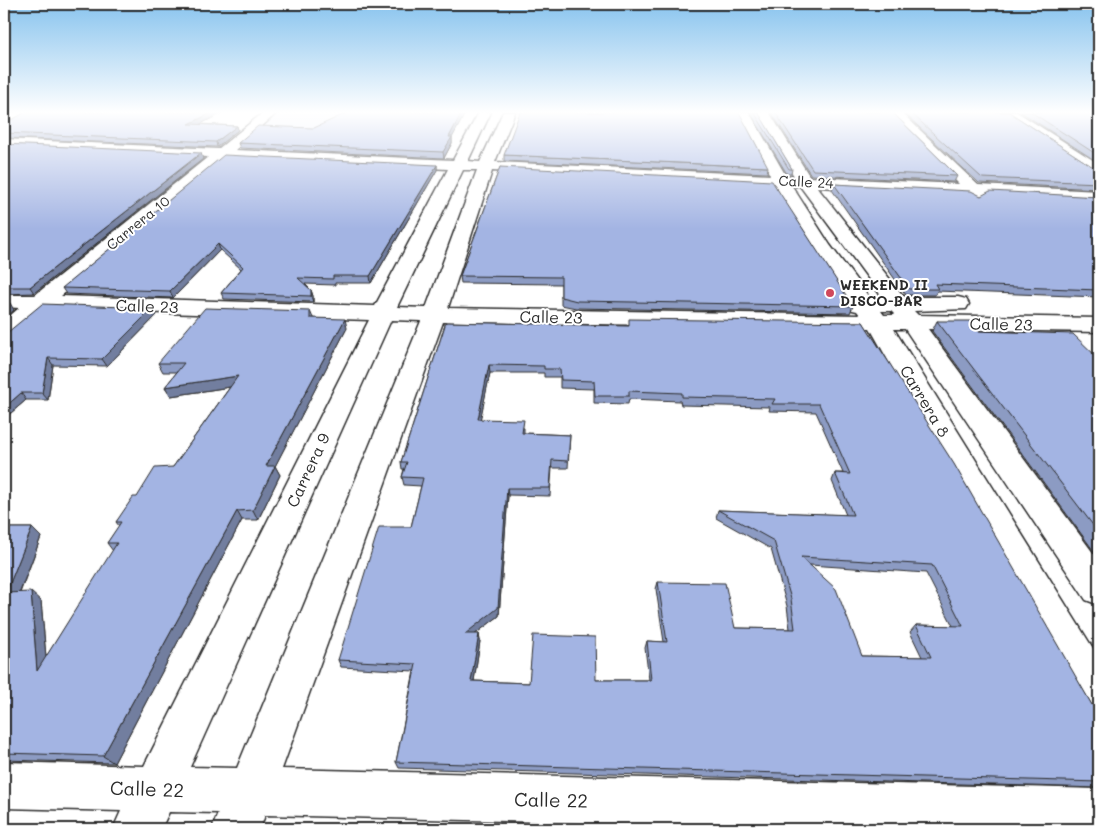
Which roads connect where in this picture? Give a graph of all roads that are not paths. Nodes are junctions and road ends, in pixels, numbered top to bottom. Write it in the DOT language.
graph roads {
  1 [pos="110,151"];
  2 [pos="212,151"];
  3 [pos="215,151"];
  4 [pos="475,151"];
  5 [pos="483,151"];
  6 [pos="770,151"];
  7 [pos="779,151"];
  8 [pos="934,151"];
  9 [pos="1069,151"];
  10 [pos="4,152"];
  11 [pos="205,158"];
  12 [pos="470,170"];
  13 [pos="1099,170"];
  14 [pos="795,186"];
  15 [pos="979,194"];
  16 [pos="1099,196"];
  17 [pos="1099,205"];
  18 [pos="102,230"];
  19 [pos="60,287"];
  20 [pos="37,294"];
  21 [pos="6,299"];
  22 [pos="897,303"];
  23 [pos="387,305"];
  24 [pos="1099,306"];
  25 [pos="437,307"];
  26 [pos="870,313"];
  27 [pos="912,323"];
  28 [pos="1099,325"];
  29 [pos="4,332"];
  30 [pos="1099,589"];
  31 [pos="1099,695"];
  32 [pos="4,785"];
  33 [pos="156,789"];
  34 [pos="244,811"];
  35 [pos="1099,813"];
  36 [pos="137,829"];
  1 -- 11 [label="street, Calle 24"];
  2 -- 11 [label="street, Carrera 10"];
  3 -- 11 [label="street, Carrera 10"];
  4 -- 12 [label="street, Carrera 9"];
  5 -- 12 [label="street, Carrera 9"];
  6 -- 14 [label="street, Carrera 8"];
  7 -- 14 [label="street, Carrera 8"];
  8 -- 15 [label="street"];
  9 -- 13 [label="street"];
  10 -- 11 [label="street, Calle 24"];
  11 -- 12 [label="street, Calle 24"];
  11 -- 18 [label="street, Carrera 10"];
  11 -- 19 [label="street, Carrera 10"];
  12 -- 14 [label="street, Calle 24"];
  12 -- 23 [label="street, Carrera 9"];
  12 -- 25 [label="street, Carrera 9"];
  14 -- 15 [label="street, Calle 24"];
  14 -- 22 [label="street, Carrera 8"];
  14 -- 26 [label="street, Carrera 8"];
  15 -- 16 [label="street, Calle 24"];
  15 -- 17 [label="street, Calle 24"];
  19 -- 20 [label="street, Calle 23"];
  19 -- 23 [label="street, Calle 23"];
  20 -- 21 [label="street, Calle 23"];
  20 -- 23 [label="street, Calle 23"];
  20 -- 29 [label="street"];
  22 -- 24 [label="street, Calle 23"];
  22 -- 26 [label="street, Calle 23"];
  22 -- 27 [label="street, Carrera 8"];
  23 -- 25 [label="street, Calle 23"];
  23 -- 33 [label="street, Carrera 9"];
  25 -- 26 [label="street, Calle 23"];
  25 -- 34 [label="street, Carrera 9"];
  26 -- 27 [label="street, Calle 23"];
  26 -- 31 [label="street, Carrera 8"];
  27 -- 28 [label="street, Calle 23"];
  27 -- 30 [label="street, Carrera 8"];
  32 -- 33 [label="street, Calle 22"];
  33 -- 34 [label="street, Calle 22"];
  33 -- 36 [label="street, Carrera 9"];
  34 -- 35 [label="street, Calle 22"];
}
